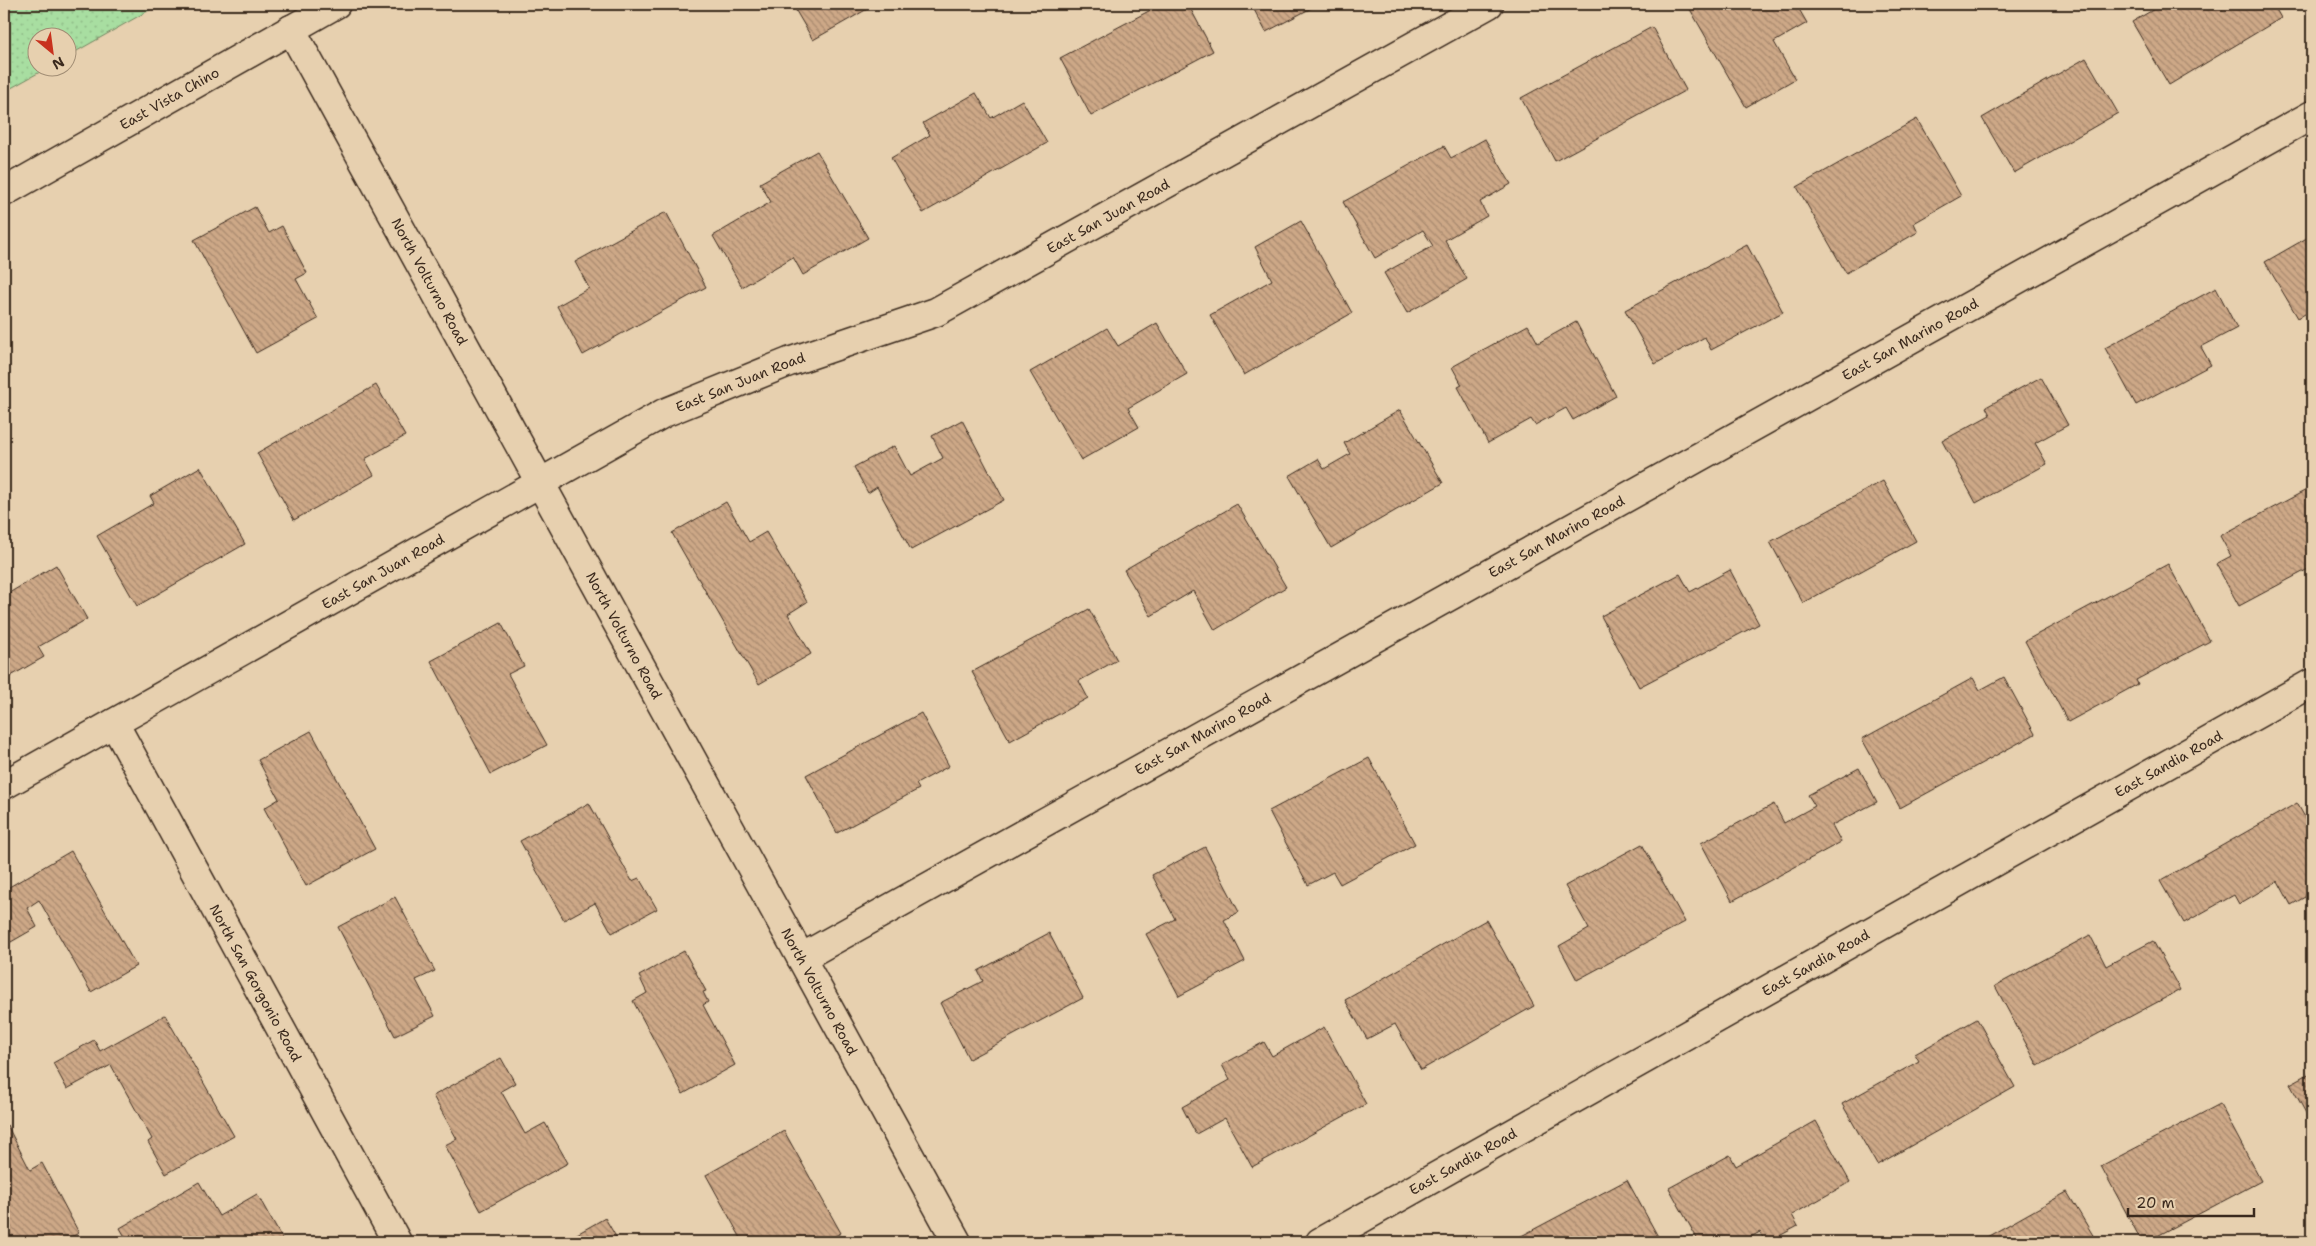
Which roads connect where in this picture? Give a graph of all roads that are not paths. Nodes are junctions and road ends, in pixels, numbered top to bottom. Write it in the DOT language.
graph roads {
  1 [pos="336,4"];
  2 [pos="1489,4"];
  3 [pos="291,29"];
  4 [pos="2312,114"];
  5 [pos="4,192"];
  6 [pos="540,483"];
  7 [pos="2312,683"];
  8 [pos="114,723"];
  9 [pos="4,785"];
  10 [pos="801,958"];
  11 [pos="397,1242"];
  12 [pos="957,1242"];
  13 [pos="1320,1242"];
  1 -- 3 [label="street, East Vista Chino"];
  2 -- 6 [label="street, East San Juan Road"];
  3 -- 5 [label="street, East Vista Chino"];
  3 -- 6 [label="street, North Volturno Road"];
  4 -- 10 [label="street, East San Marino Road"];
  6 -- 8 [label="street, East San Juan Road"];
  6 -- 10 [label="street, North Volturno Road"];
  7 -- 13 [label="street, East Sandia Road"];
  8 -- 9 [label="street, East San Juan Road"];
  8 -- 11 [label="street, North San Gorgonio Road"];
  10 -- 12 [label="street, North Volturno Road"];
}
